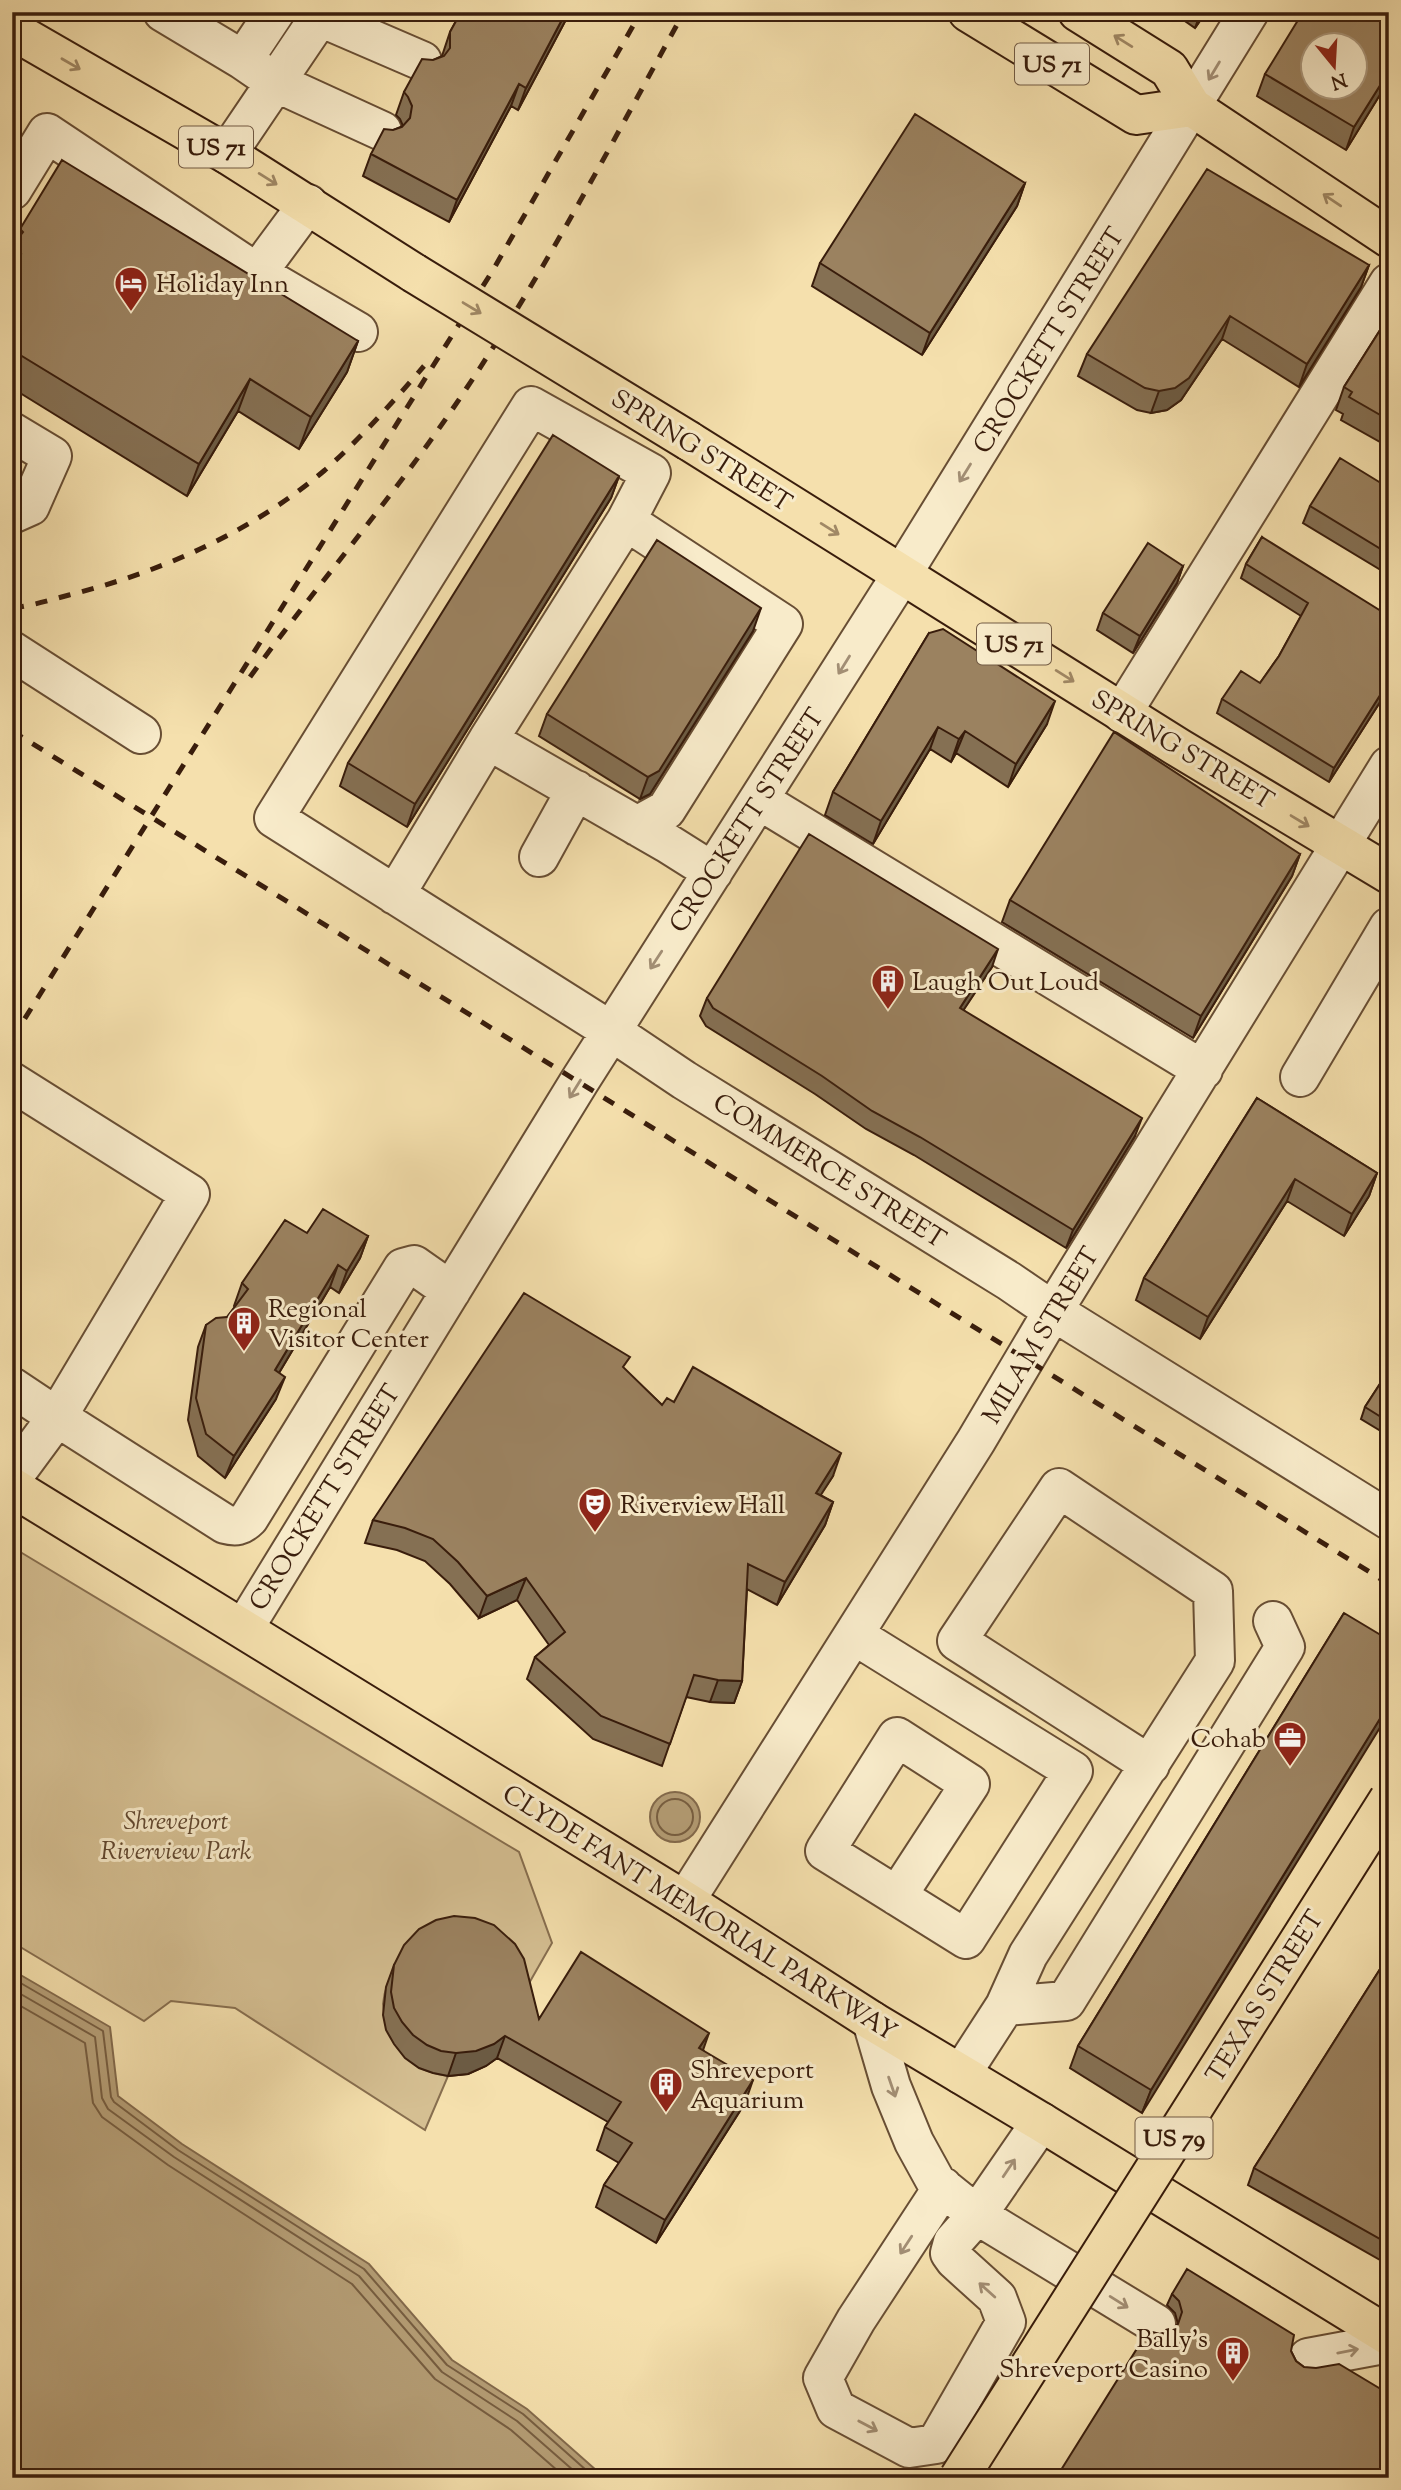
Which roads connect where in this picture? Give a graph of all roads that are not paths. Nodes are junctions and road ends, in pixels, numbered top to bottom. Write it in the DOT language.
graph roads {
  1 [pos="17,12"];
  2 [pos="163,12"];
  3 [pos="275,12"];
  4 [pos="968,12"];
  5 [pos="1078,12"];
  6 [pos="1249,12"];
  7 [pos="322,15"];
  8 [pos="12,20"];
  9 [pos="12,30"];
  10 [pos="243,60"];
  11 [pos="422,61"];
  12 [pos="275,82"];
  13 [pos="1192,107"];
  14 [pos="382,131"];
  15 [pos="227,154"];
  16 [pos="34,156"];
  17 [pos="12,190"];
  18 [pos="146,197"];
  19 [pos="308,204"];
  20 [pos="1389,238"];
  21 [pos="257,273"];
  22 [pos="1389,283"];
  23 [pos="358,332"];
  24 [pos="12,432"];
  25 [pos="12,514"];
  26 [pos="626,521"];
  27 [pos="902,574"];
  28 [pos="12,651"];
  29 [pos="1122,713"];
  30 [pos="141,734"];
  31 [pos="488,740"];
  32 [pos="1389,766"];
  33 [pos="576,790"];
  34 [pos="759,800"];
  35 [pos="637,826"];
  36 [pos="1340,845"];
  37 [pos="539,857"];
  38 [pos="713,872"];
  39 [pos="1389,874"];
  40 [pos="395,895"];
  41 [pos="1389,927"];
  42 [pos="611,1031"];
  43 [pos="1203,1070"];
  44 [pos="1300,1077"];
  45 [pos="12,1083"];
  46 [pos="451,1290"];
  47 [pos="1053,1311"];
  48 [pos="12,1387"];
  49 [pos="57,1417"];
  50 [pos="12,1478"];
  51 [pos="12,1487"];
  52 [pos="1389,1520"];
  53 [pos="1273,1621"];
  54 [pos="244,1628"];
  55 [pos="854,1635"];
  56 [pos="1150,1765"];
  57 [pos="1389,1799"];
  58 [pos="897,1896"];
  59 [pos="685,1901"];
  60 [pos="1005,2006"];
  61 [pos="872,2021"];
  62 [pos="961,2074"];
  63 [pos="1041,2122"];
  64 [pos="943,2187"];
  65 [pos="977,2215"];
  66 [pos="1156,2324"];
  67 [pos="1389,2336"];
  68 [pos="1389,2343"];
  69 [pos="1308,2358"];
  70 [pos="959,2478"];
  1 -- 8 [label="street"];
  2 -- 10 [label="street"];
  3 -- 10 [label="street"];
  4 -- 13 [label="main road, US 71"];
  13 -- 5 [label="main road, US 71, one-way"];
  6 -- 13 [label="street, CROCKETT STREET, one-way"];
  7 -- 11 [label="street"];
  7 -- 12 [label="street"];
  9 -- 15 [label="main road, SPRING STREET / US 71, one-way"];
  10 -- 12 [label="street"];
  12 -- 14 [label="street"];
  12 -- 15 [label="street"];
  20 -- 13 [label="main road, US 71, one-way"];
  13 -- 27 [label="street, CROCKETT STREET, one-way"];
  15 -- 19 [label="main road, SPRING STREET / US 71, one-way"];
  16 -- 17 [label="street"];
  16 -- 18 [label="street"];
  16 -- 18 [label="street"];
  18 -- 21 [label="street"];
  19 -- 21 [label="street"];
  19 -- 27 [label="main road, SPRING STREET / US 71, one-way, bridge"];
  21 -- 23 [label="street"];
  22 -- 29 [label="street"];
  24 -- 25 [label="street"];
  26 -- 31 [label="street"];
  26 -- 35 [label="street"];
  26 -- 40 [label="street, COMMERCE STREET"];
  27 -- 29 [label="main road, SPRING STREET / US 71, one-way"];
  27 -- 34 [label="street, CROCKETT STREET, one-way"];
  28 -- 30 [label="street"];
  29 -- 36 [label="main road, SPRING STREET / US 71, one-way"];
  31 -- 33 [label="street"];
  31 -- 40 [label="street"];
  32 -- 36 [label="street, MILAM STREET"];
  33 -- 35 [label="street"];
  33 -- 37 [label="street"];
  34 -- 38 [label="street, CROCKETT STREET"];
  34 -- 43 [label="street"];
  35 -- 38 [label="street"];
  36 -- 39 [label="main road, SPRING STREET / US 71"];
  36 -- 43 [label="street, MILAM STREET"];
  38 -- 42 [label="street, CROCKETT STREET, one-way"];
  40 -- 42 [label="street, COMMERCE STREET"];
  41 -- 44 [label="street"];
  42 -- 46 [label="street, CROCKETT STREET, one-way"];
  42 -- 47 [label="street, COMMERCE STREET"];
  43 -- 47 [label="street, MILAM STREET"];
  45 -- 49 [label="street"];
  46 -- 49 [label="street"];
  46 -- 54 [label="street, CROCKETT STREET"];
  47 -- 52 [label="street, COMMERCE STREET"];
  47 -- 55 [label="street, MILAM STREET"];
  48 -- 49 [label="street"];
  49 -- 50 [label="street"];
  51 -- 54 [label="main road, CLYDE FANT MEMORIAL PARKWAY"];
  53 -- 60 [label="street"];
  54 -- 59 [label="main road, CLYDE FANT MEMORIAL PARKWAY"];
  55 -- 58 [label="street"];
  55 -- 59 [label="street, MILAM STREET"];
  56 -- 56 [label="street"];
  56 -- 60 [label="street"];
  57 -- 70 [label="main road, TEXAS STREET / US 79, bridge"];
  59 -- 61 [label="main road, CLYDE FANT MEMORIAL PARKWAY"];
  60 -- 62 [label="street"];
  61 -- 62 [label="main road, CLYDE FANT MEMORIAL PARKWAY"];
  61 -- 64 [label="street, one-way"];
  62 -- 63 [label="main road, CLYDE FANT MEMORIAL PARKWAY"];
  65 -- 63 [label="street, one-way"];
  63 -- 67 [label="main road, CLYDE FANT MEMORIAL PARKWAY"];
  64 -- 65 [label="street"];
  64 -- 65 [label="street, one-way"];
  65 -- 66 [label="street, one-way"];
  69 -- 68 [label="street, one-way"];
}
